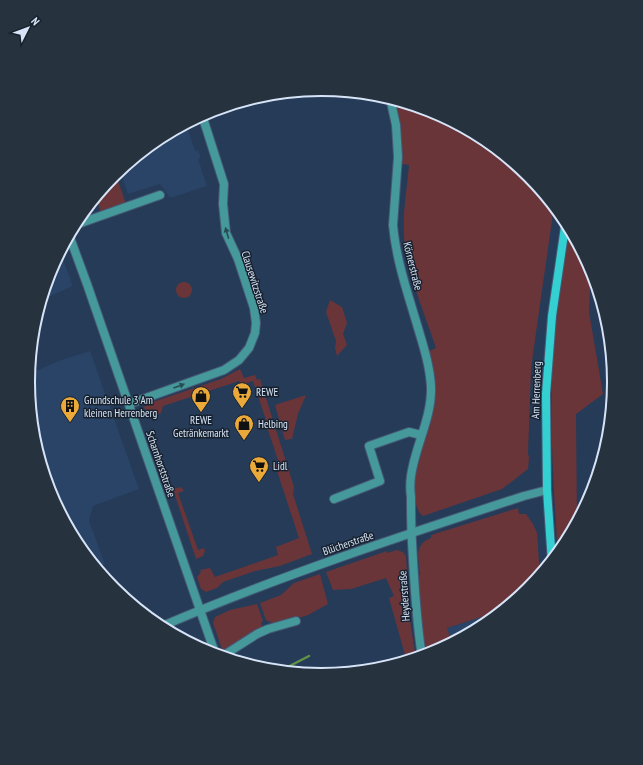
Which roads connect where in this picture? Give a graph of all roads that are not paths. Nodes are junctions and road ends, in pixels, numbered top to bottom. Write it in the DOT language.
graph roads {
  1 [pos="392,105"];
  2 [pos="204,122"];
  3 [pos="160,195"];
  4 [pos="84,222"];
  5 [pos="564,230"];
  6 [pos="72,242"];
  7 [pos="129,404"];
  8 [pos="421,435"];
  9 [pos="547,490"];
  10 [pos="334,499"];
  11 [pos="412,533"];
  12 [pos="551,554"];
  13 [pos="200,610"];
  14 [pos="265,621"];
  15 [pos="296,621"];
  16 [pos="167,624"];
  17 [pos="268,629"];
  18 [pos="213,647"];
  19 [pos="421,651"];
  20 [pos="227,653"];
  1 -- 8 [label="street, Körnerstraße"];
  7 -- 2 [label="street, Clausewitzstraße, one-way"];
  3 -- 4 [label="street"];
  5 -- 9 [label="main road, Am Herrenberg"];
  6 -- 7 [label="street, Scharnhorststraße"];
  7 -- 13 [label="street, Scharnhorststraße"];
  8 -- 10 [label="street"];
  8 -- 11 [label="street, Körnerstraße"];
  9 -- 11 [label="street, Blücherstraße"];
  9 -- 12 [label="main road, Am Herrenberg"];
  11 -- 13 [label="street, Blücherstraße"];
  11 -- 19 [label="street, Heyderstraße"];
  13 -- 16 [label="street, Blücherstraße"];
  13 -- 18 [label="street, Scharnhorststraße"];
  14 -- 17 [label="street"];
  15 -- 17 [label="street"];
  17 -- 20 [label="street"];
}
